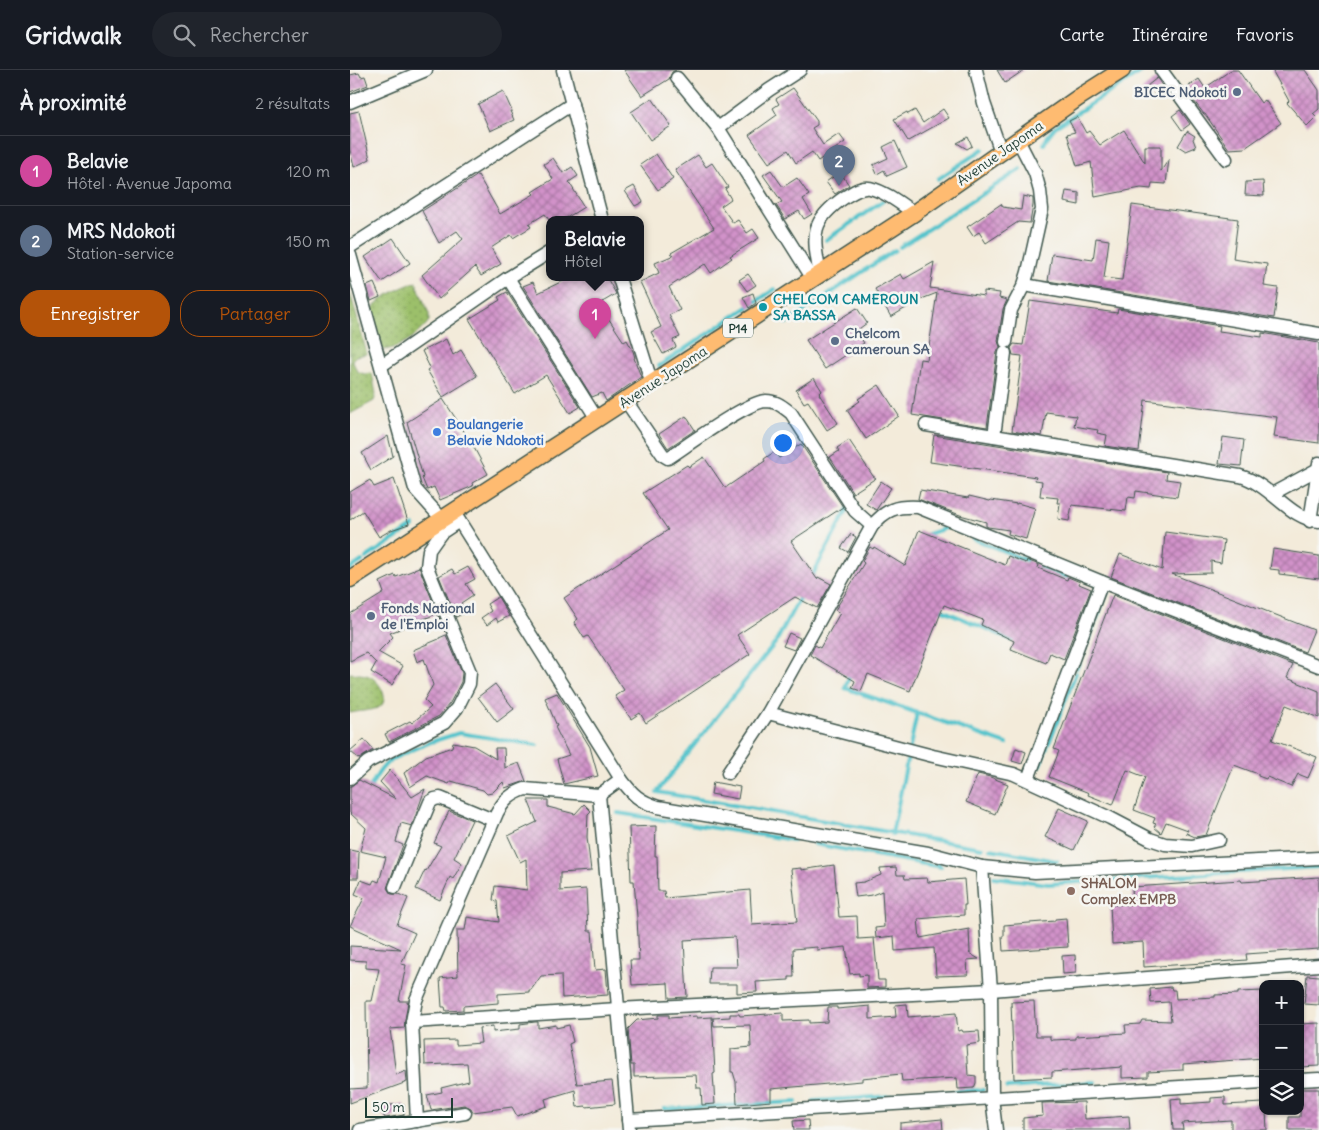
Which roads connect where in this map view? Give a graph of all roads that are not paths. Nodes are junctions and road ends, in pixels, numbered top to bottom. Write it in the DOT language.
graph roads {
  1 [pos="426,70"];
  2 [pos="800,70"];
  3 [pos="976,70"];
  4 [pos="1122,70"];
  5 [pos="1161,70"];
  6 [pos="566,71"];
  7 [pos="677,78"];
  8 [pos="350,102"];
  9 [pos="572,104"];
  10 [pos="718,128"];
  11 [pos="1018,140"];
  12 [pos="1001,152"];
  13 [pos="1226,159"];
  14 [pos="914,213"];
  15 [pos="600,216"];
  16 [pos="350,247"];
  17 [pos="546,254"];
  18 [pos="350,255"];
  19 [pos="817,277"];
  20 [pos="508,278"];
  21 [pos="621,281"];
  22 [pos="1024,285"];
  23 [pos="1319,334"];
  24 [pos="382,365"];
  25 [pos="652,384"];
  26 [pos="626,401"];
  27 [pos="597,419"];
  28 [pos="926,425"];
  29 [pos="994,436"];
  30 [pos="1318,466"];
  31 [pos="1272,494"];
  32 [pos="451,517"];
  33 [pos="1314,521"];
  34 [pos="872,526"];
  35 [pos="350,579"];
  36 [pos="1102,582"];
  37 [pos="1319,666"];
  38 [pos="768,713"];
  39 [pos="728,773"];
  40 [pos="350,778"];
  41 [pos="621,779"];
  42 [pos="1028,779"];
  43 [pos="599,795"];
  44 [pos="493,820"];
  45 [pos="1219,840"];
  46 [pos="1319,858"];
  47 [pos="982,867"];
  48 [pos="395,887"];
  49 [pos="1319,965"];
  50 [pos="991,990"];
  51 [pos="618,1009"];
  52 [pos="412,1022"];
  53 [pos="1319,1079"];
  54 [pos="1304,1080"];
  55 [pos="1259,1082"];
  56 [pos="992,1098"];
  57 [pos="465,1113"];
  58 [pos="417,1121"];
  59 [pos="629,1125"];
  60 [pos="360,1130"];
  61 [pos="996,1130"];
  1 -- 8 [label="street"];
  2 -- 10 [label="street"];
  3 -- 12 [label="street"];
  4 -- 11 [label="main road, Avenue Japoma / P14"];
  5 -- 13 [label="street"];
  6 -- 9 [label="street"];
  7 -- 10 [label="street"];
  9 -- 15 [label="street"];
  9 -- 16 [label="street"];
  10 -- 19 [label="street"];
  11 -- 12 [label="main road, Avenue Japoma / P14"];
  11 -- 22 [label="street"];
  12 -- 14 [label="main road, Avenue Japoma / P14"];
  14 -- 19 [label="main road, Avenue Japoma / P14"];
  14 -- 19 [label="street"];
  17 -- 20 [label="street"];
  18 -- 24 [label="street"];
  19 -- 25 [label="main road, Avenue Japoma / P14"];
  20 -- 24 [label="street"];
  20 -- 27 [label="street"];
  21 -- 25 [label="street"];
  22 -- 23 [label="street"];
  22 -- 29 [label="street"];
  24 -- 32 [label="street"];
  25 -- 26 [label="main road, Avenue Japoma / P14"];
  26 -- 27 [label="main road, Avenue Japoma / P14"];
  26 -- 34 [label="street"];
  27 -- 32 [label="main road, Avenue Japoma / P14"];
  28 -- 29 [label="street"];
  29 -- 31 [label="street"];
  30 -- 31 [label="street"];
  30 -- 33 [label="street"];
  31 -- 33 [label="street"];
  32 -- 35 [label="main road, Avenue Japoma / P14"];
  32 -- 40 [label="street"];
  32 -- 41 [label="street"];
  34 -- 36 [label="street"];
  34 -- 38 [label="street"];
  36 -- 37 [label="street"];
  36 -- 42 [label="street"];
  38 -- 39 [label="street"];
  38 -- 42 [label="street"];
  41 -- 43 [label="street"];
  41 -- 47 [label="street"];
  42 -- 45 [label="street"];
  43 -- 44 [label="street"];
  43 -- 51 [label="street"];
  44 -- 48 [label="street"];
  44 -- 52 [label="street"];
  46 -- 47 [label="street"];
  47 -- 50 [label="street"];
  49 -- 50 [label="street"];
  50 -- 51 [label="street"];
  50 -- 56 [label="street"];
  51 -- 52 [label="street"];
  51 -- 59 [label="street"];
  52 -- 58 [label="street"];
  53 -- 54 [label="street"];
  55 -- 56 [label="street"];
  56 -- 59 [label="street"];
  56 -- 61 [label="street"];
  57 -- 58 [label="street"];
  58 -- 60 [label="street"];
}
